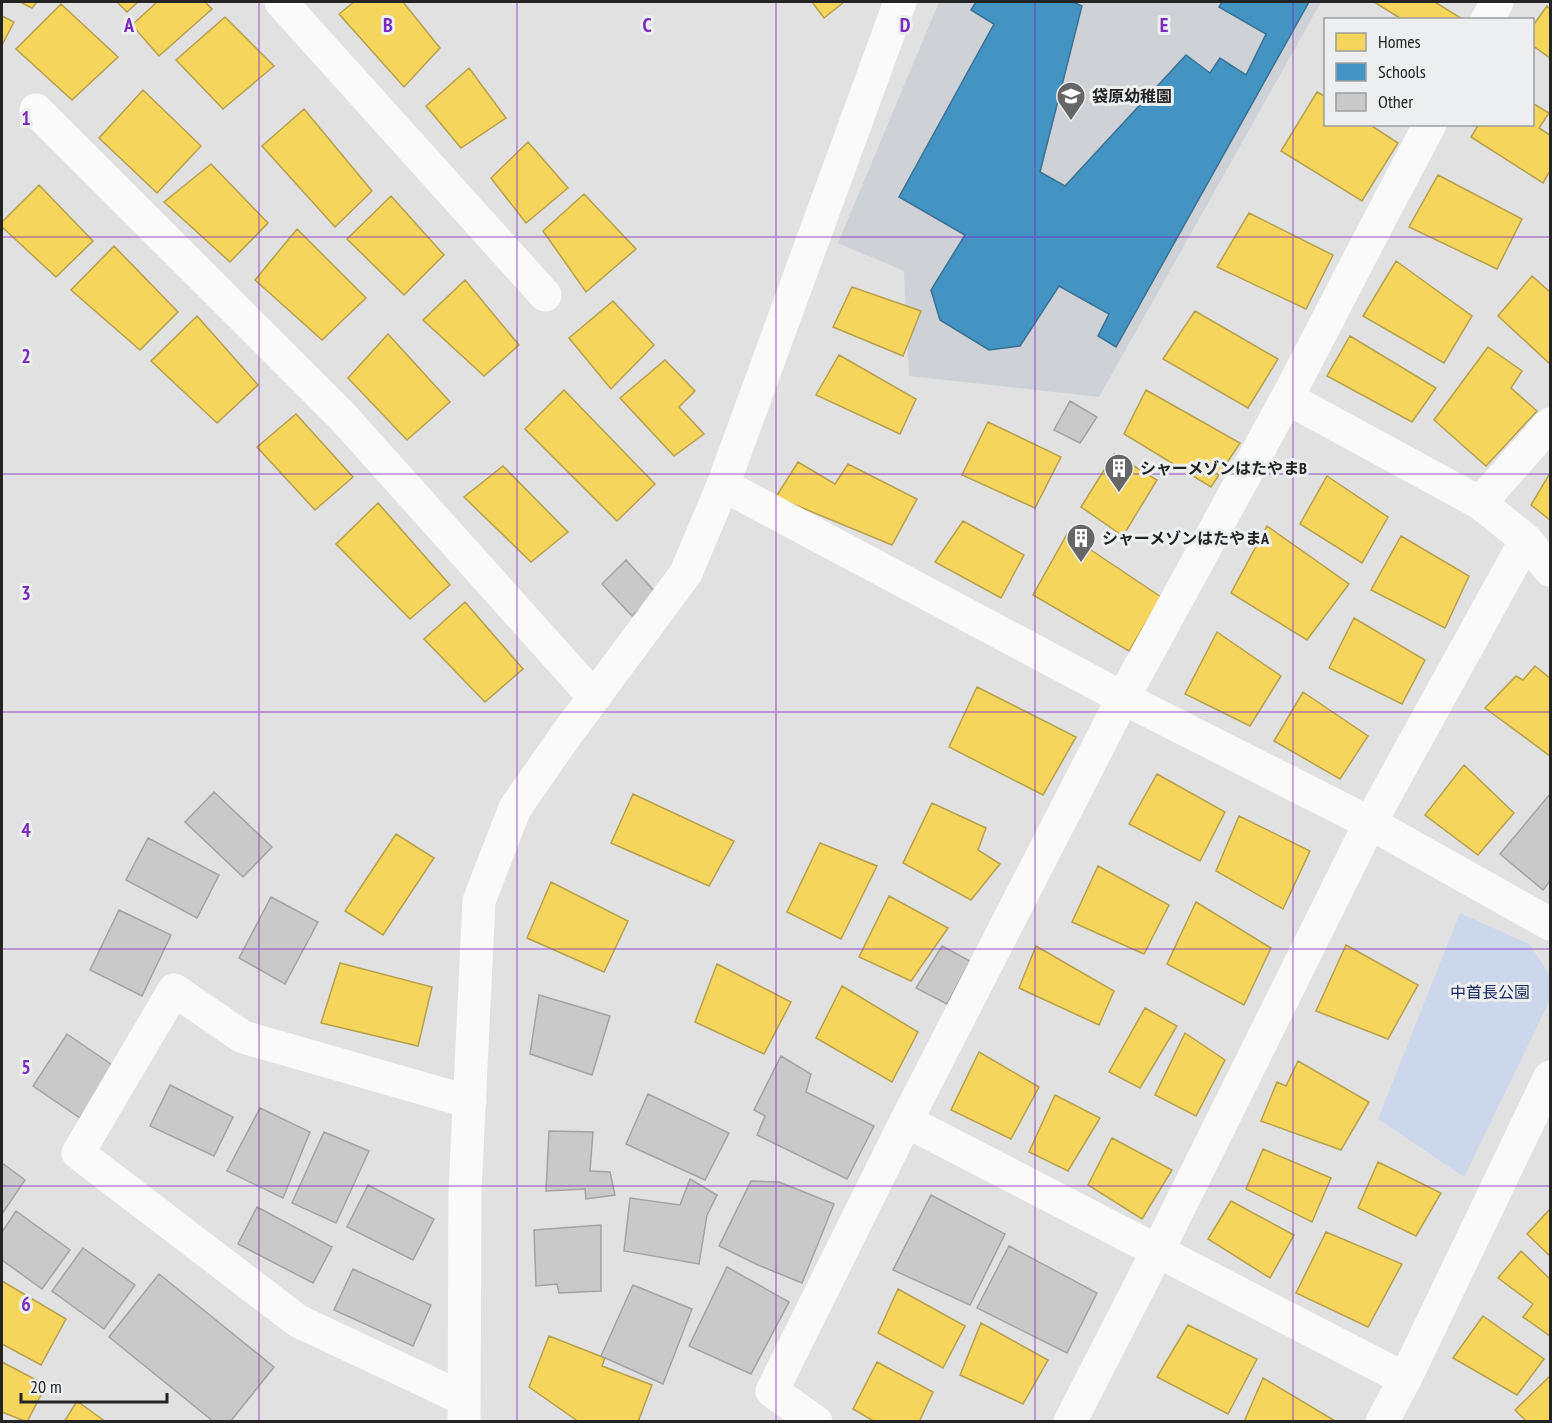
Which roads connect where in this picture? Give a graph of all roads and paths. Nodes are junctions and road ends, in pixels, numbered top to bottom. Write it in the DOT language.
graph roads {
  1 [pos="281,2"];
  2 [pos="900,2"];
  3 [pos="1497,2"];
  4 [pos="1488,18"];
  5 [pos="36,110"];
  6 [pos="1429,126"];
  7 [pos="544,295"];
  8 [pos="1287,398"];
  9 [pos="1551,424"];
  10 [pos="723,485"];
  11 [pos="1480,503"];
  12 [pos="1526,540"];
  13 [pos="1551,570"];
  14 [pos="594,697"];
  15 [pos="1123,698"];
  16 [pos="1370,823"];
  17 [pos="1551,924"];
  18 [pos="1546,1100"];
  19 [pos="470,1102"];
  20 [pos="906,1121"];
  21 [pos="1158,1250"];
  22 [pos="1405,1379"];
  23 [pos="464,1410"];
  24 [pos="816,1422"];
  25 [pos="1070,1422"];
  26 [pos="1382,1422"];
  1 -- 7 [label="street"];
  2 -- 10 [label="street"];
  3 -- 4 [label="street"];
  5 -- 14 [label="street"];
  6 -- 8 [label="street"];
  8 -- 11 [label="street"];
  8 -- 15 [label="street"];
  9 -- 11 [label="street"];
  10 -- 14 [label="street"];
  10 -- 15 [label="street"];
  11 -- 12 [label="street"];
  12 -- 13 [label="street"];
  12 -- 16 [label="street"];
  14 -- 19 [label="street"];
  15 -- 16 [label="street"];
  15 -- 20 [label="street"];
  16 -- 17 [label="street"];
  16 -- 21 [label="street"];
  18 -- 22 [label="street"];
  19 -- 23 [label="street"];
  19 -- 23 [label="street"];
  20 -- 21 [label="street"];
  20 -- 24 [label="street"];
  21 -- 22 [label="street"];
  21 -- 25 [label="street"];
  22 -- 26 [label="street"];
}
